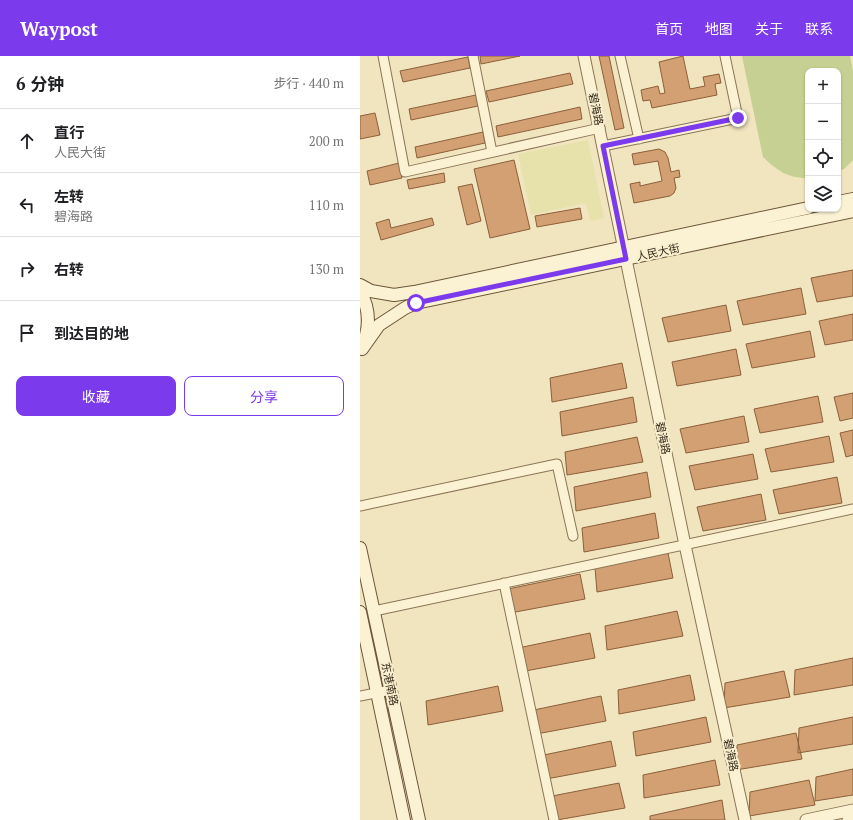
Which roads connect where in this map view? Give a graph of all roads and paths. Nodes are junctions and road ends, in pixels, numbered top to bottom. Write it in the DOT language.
graph roads {
  1 [pos="383,56"];
  2 [pos="473,56"];
  3 [pos="584,56"];
  4 [pos="620,56"];
  5 [pos="725,56"];
  6 [pos="600,128"];
  7 [pos="639,139"];
  8 [pos="603,146"];
  9 [pos="492,152"];
  10 [pos="853,199"];
  11 [pos="841,201"];
  12 [pos="805,209"];
  13 [pos="853,211"];
  14 [pos="625,253"];
  15 [pos="360,285"];
  16 [pos="360,291"];
  17 [pos="415,298"];
  18 [pos="361,351"];
  19 [pos="360,506"];
  20 [pos="853,509"];
  21 [pos="573,536"];
  22 [pos="685,545"];
  23 [pos="360,548"];
  24 [pos="504,583"];
  25 [pos="374,611"];
  26 [pos="360,612"];
  27 [pos="391,690"];
  28 [pos="377,693"];
  29 [pos="360,696"];
  30 [pos="853,810"];
  31 [pos="853,819"];
  32 [pos="404,820"];
  33 [pos="419,820"];
  34 [pos="554,820"];
  35 [pos="745,820"];
  36 [pos="806,820"];
  37 [pos="848,820"];
  1 -- 9 [label="street"];
  2 -- 9 [label="street"];
  3 -- 6 [label="street, 碧海路"];
  4 -- 7 [label="street"];
  5 -- 7 [label="street"];
  6 -- 8 [label="street, 碧海路"];
  6 -- 9 [label="street"];
  7 -- 8 [label="street"];
  8 -- 14 [label="street, 碧海路"];
  10 -- 11 [label="main road"];
  12 -- 14 [label="main road, 人民大街"];
  13 -- 14 [label="main road, 人民大街"];
  14 -- 17 [label="main road, 人民大街"];
  14 -- 22 [label="street, 碧海路"];
  15 -- 17 [label="main road"];
  16 -- 18 [label="main road"];
  17 -- 18 [label="main road"];
  19 -- 21 [label="street"];
  20 -- 22 [label="street"];
  22 -- 24 [label="street"];
  22 -- 35 [label="street, 碧海路"];
  23 -- 25 [label="main road, 东港南路"];
  24 -- 25 [label="street"];
  24 -- 34 [label="street"];
  25 -- 27 [label="main road, 东港南路"];
  26 -- 28 [label="main road, 东港南路"];
  27 -- 28 [label="street"];
  27 -- 33 [label="main road, 东港南路"];
  28 -- 29 [label="street"];
  28 -- 32 [label="main road, 东港南路"];
  30 -- 36 [label="street"];
  31 -- 37 [label="street"];
}
